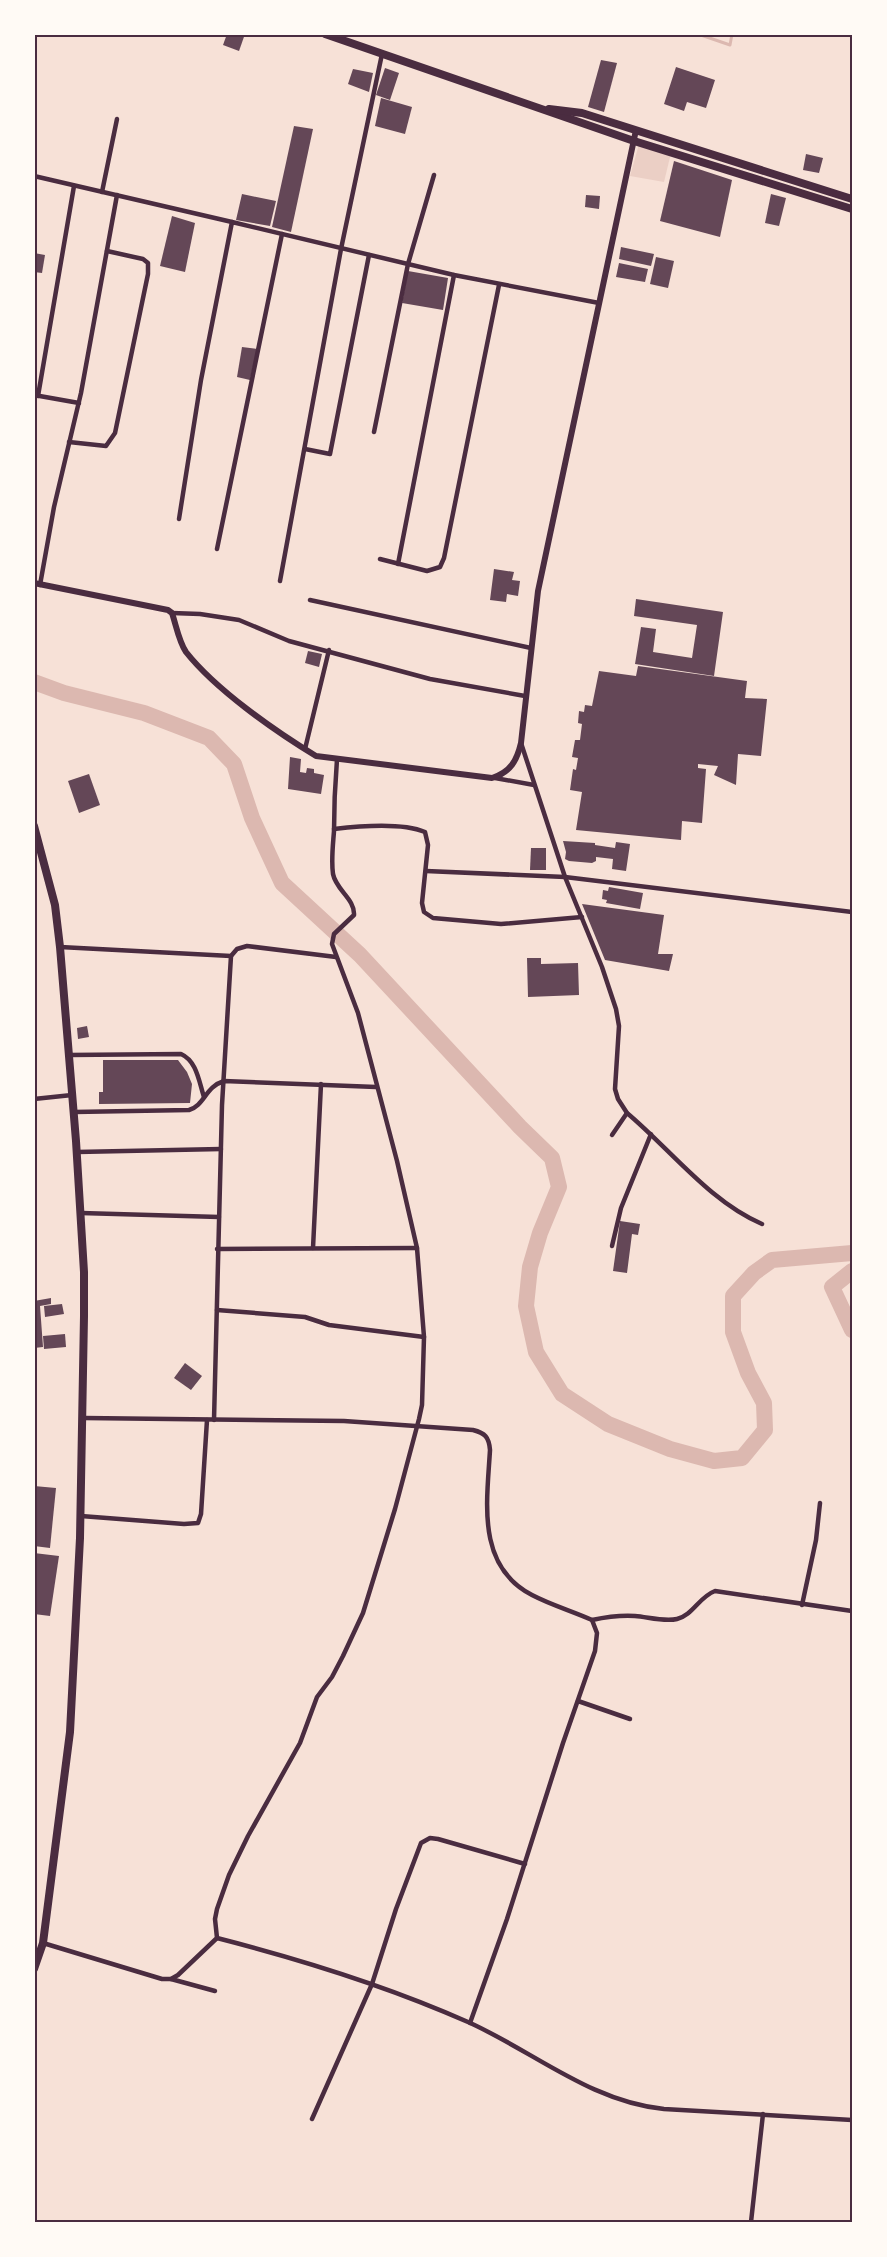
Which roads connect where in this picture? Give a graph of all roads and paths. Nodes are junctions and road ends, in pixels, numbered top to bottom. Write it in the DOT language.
graph roads {
  1 [pos="325,34"];
  2 [pos="382,54"];
  3 [pos="543,109"];
  4 [pos="117,119"];
  5 [pos="636,130"];
  6 [pos="633,141"];
  7 [pos="735,161"];
  8 [pos="732,171"];
  9 [pos="778,174"];
  10 [pos="434,175"];
  11 [pos="34,176"];
  12 [pos="774,184"];
  13 [pos="74,186"];
  14 [pos="102,192"];
  15 [pos="117,195"];
  16 [pos="852,198"];
  17 [pos="851,208"];
  18 [pos="232,222"];
  19 [pos="282,234"];
  20 [pos="341,249"];
  21 [pos="106,250"];
  22 [pos="369,255"];
  23 [pos="408,264"];
  24 [pos="454,275"];
  25 [pos="499,285"];
  26 [pos="599,303"];
  27 [pos="36,396"];
  28 [pos="79,404"];
  29 [pos="374,432"];
  30 [pos="69,442"];
  31 [pos="304,449"];
  32 [pos="178,519"];
  33 [pos="217,549"];
  34 [pos="380,559"];
  35 [pos="398,564"];
  36 [pos="280,581"];
  37 [pos="37,584"];
  38 [pos="310,600"];
  39 [pos="172,613"];
  40 [pos="531,648"];
  41 [pos="328,650"];
  42 [pos="525,696"];
  43 [pos="521,742"];
  44 [pos="305,749"];
  45 [pos="337,760"];
  46 [pos="492,778"];
  47 [pos="534,785"];
  48 [pos="34,826"];
  49 [pos="334,829"];
  50 [pos="426,871"];
  51 [pos="566,877"];
  52 [pos="852,912"];
  53 [pos="582,917"];
  54 [pos="60,947"];
  55 [pos="231,956"];
  56 [pos="336,957"];
  57 [pos="69,1055"];
  58 [pos="224,1081"];
  59 [pos="321,1084"];
  60 [pos="376,1087"];
  61 [pos="72,1095"];
  62 [pos="204,1097"];
  63 [pos="34,1099"];
  64 [pos="74,1112"];
  65 [pos="627,1113"];
  66 [pos="651,1134"];
  67 [pos="612,1136"];
  68 [pos="221,1149"];
  69 [pos="77,1152"];
  70 [pos="81,1213"];
  71 [pos="219,1217"];
  72 [pos="762,1224"];
  73 [pos="612,1246"];
  74 [pos="313,1248"];
  75 [pos="417,1248"];
  76 [pos="218,1249"];
  77 [pos="217,1311"];
  78 [pos="424,1337"];
  79 [pos="84,1418"];
  80 [pos="207,1420"];
  81 [pos="214,1420"];
  82 [pos="416,1426"];
  83 [pos="820,1503"];
  84 [pos="81,1516"];
  85 [pos="802,1605"];
  86 [pos="852,1611"];
  87 [pos="592,1620"];
  88 [pos="578,1701"];
  89 [pos="630,1719"];
  90 [pos="525,1864"];
  91 [pos="217,1938"];
  92 [pos="43,1943"];
  93 [pos="34,1969"];
  94 [pos="171,1979"];
  95 [pos="372,1984"];
  96 [pos="215,1991"];
  97 [pos="470,2023"];
  98 [pos="763,2114"];
  99 [pos="312,2119"];
  100 [pos="852,2120"];
  101 [pos="751,2223"];
  1 -- 2 [label="highway"];
  2 -- 3 [label="highway"];
  2 -- 20 [label="street"];
  3 -- 5 [label="highway"];
  3 -- 6 [label="highway"];
  4 -- 14 [label="street"];
  5 -- 6 [label="street"];
  5 -- 7 [label="highway"];
  6 -- 8 [label="highway"];
  6 -- 26 [label="street"];
  7 -- 8 [label="highway"];
  7 -- 9 [label="highway"];
  8 -- 12 [label="highway"];
  9 -- 12 [label="highway"];
  9 -- 16 [label="highway"];
  10 -- 23 [label="street"];
  11 -- 13 [label="street"];
  12 -- 17 [label="highway"];
  13 -- 14 [label="street"];
  13 -- 27 [label="street"];
  14 -- 15 [label="street"];
  15 -- 18 [label="street"];
  15 -- 21 [label="street"];
  16 -- 17 [label="highway"];
  18 -- 19 [label="street"];
  18 -- 32 [label="street"];
  19 -- 20 [label="street"];
  19 -- 33 [label="street"];
  20 -- 22 [label="street"];
  20 -- 31 [label="street"];
  21 -- 28 [label="street"];
  21 -- 30 [label="street"];
  22 -- 23 [label="street"];
  22 -- 31 [label="street"];
  23 -- 24 [label="street"];
  23 -- 29 [label="street"];
  24 -- 25 [label="street"];
  24 -- 35 [label="street"];
  25 -- 26 [label="street"];
  25 -- 35 [label="street"];
  26 -- 40 [label="street"];
  27 -- 28 [label="street"];
  28 -- 30 [label="street"];
  30 -- 37 [label="street"];
  31 -- 36 [label="street"];
  34 -- 35 [label="street"];
  37 -- 39 [label="street"];
  38 -- 40 [label="street"];
  39 -- 41 [label="street"];
  39 -- 44 [label="street"];
  40 -- 42 [label="street"];
  41 -- 42 [label="street"];
  41 -- 44 [label="street"];
  42 -- 43 [label="street"];
  43 -- 46 [label="street"];
  43 -- 47 [label="street"];
  44 -- 45 [label="street"];
  45 -- 46 [label="street"];
  45 -- 49 [label="street"];
  46 -- 47 [label="street"];
  47 -- 51 [label="street"];
  48 -- 54 [label="highway"];
  49 -- 50 [label="street"];
  49 -- 56 [label="street"];
  50 -- 51 [label="street"];
  50 -- 53 [label="street"];
  51 -- 52 [label="street"];
  51 -- 53 [label="street"];
  53 -- 65 [label="street"];
  54 -- 55 [label="street"];
  54 -- 57 [label="highway"];
  55 -- 56 [label="street"];
  55 -- 58 [label="street"];
  56 -- 60 [label="street"];
  57 -- 61 [label="highway"];
  57 -- 62 [label="street"];
  58 -- 59 [label="street"];
  58 -- 62 [label="street"];
  58 -- 68 [label="street"];
  59 -- 60 [label="street"];
  59 -- 74 [label="street"];
  60 -- 75 [label="street"];
  61 -- 63 [label="street"];
  61 -- 64 [label="highway"];
  62 -- 64 [label="street"];
  64 -- 69 [label="highway"];
  65 -- 66 [label="street"];
  65 -- 67 [label="street"];
  66 -- 72 [label="street"];
  66 -- 73 [label="street"];
  68 -- 69 [label="street"];
  68 -- 71 [label="street"];
  69 -- 70 [label="highway"];
  70 -- 71 [label="street"];
  70 -- 79 [label="highway"];
  71 -- 76 [label="street"];
  74 -- 75 [label="street"];
  74 -- 76 [label="street"];
  75 -- 78 [label="street"];
  76 -- 77 [label="street"];
  77 -- 78 [label="street"];
  77 -- 81 [label="street"];
  78 -- 82 [label="street"];
  79 -- 80 [label="street"];
  79 -- 84 [label="highway"];
  80 -- 81 [label="street"];
  80 -- 84 [label="street"];
  81 -- 82 [label="street"];
  82 -- 87 [label="street"];
  82 -- 91 [label="street"];
  83 -- 85 [label="street"];
  84 -- 92 [label="highway"];
  85 -- 86 [label="street"];
  85 -- 87 [label="street"];
  87 -- 88 [label="street"];
  88 -- 89 [label="street"];
  88 -- 90 [label="street"];
  90 -- 95 [label="street"];
  90 -- 97 [label="street"];
  91 -- 94 [label="street"];
  91 -- 95 [label="street"];
  92 -- 93 [label="highway"];
  92 -- 94 [label="street"];
  94 -- 96 [label="street"];
  95 -- 97 [label="street"];
  95 -- 99 [label="street"];
  97 -- 98 [label="street"];
  98 -- 100 [label="street"];
  98 -- 101 [label="street"];
}
